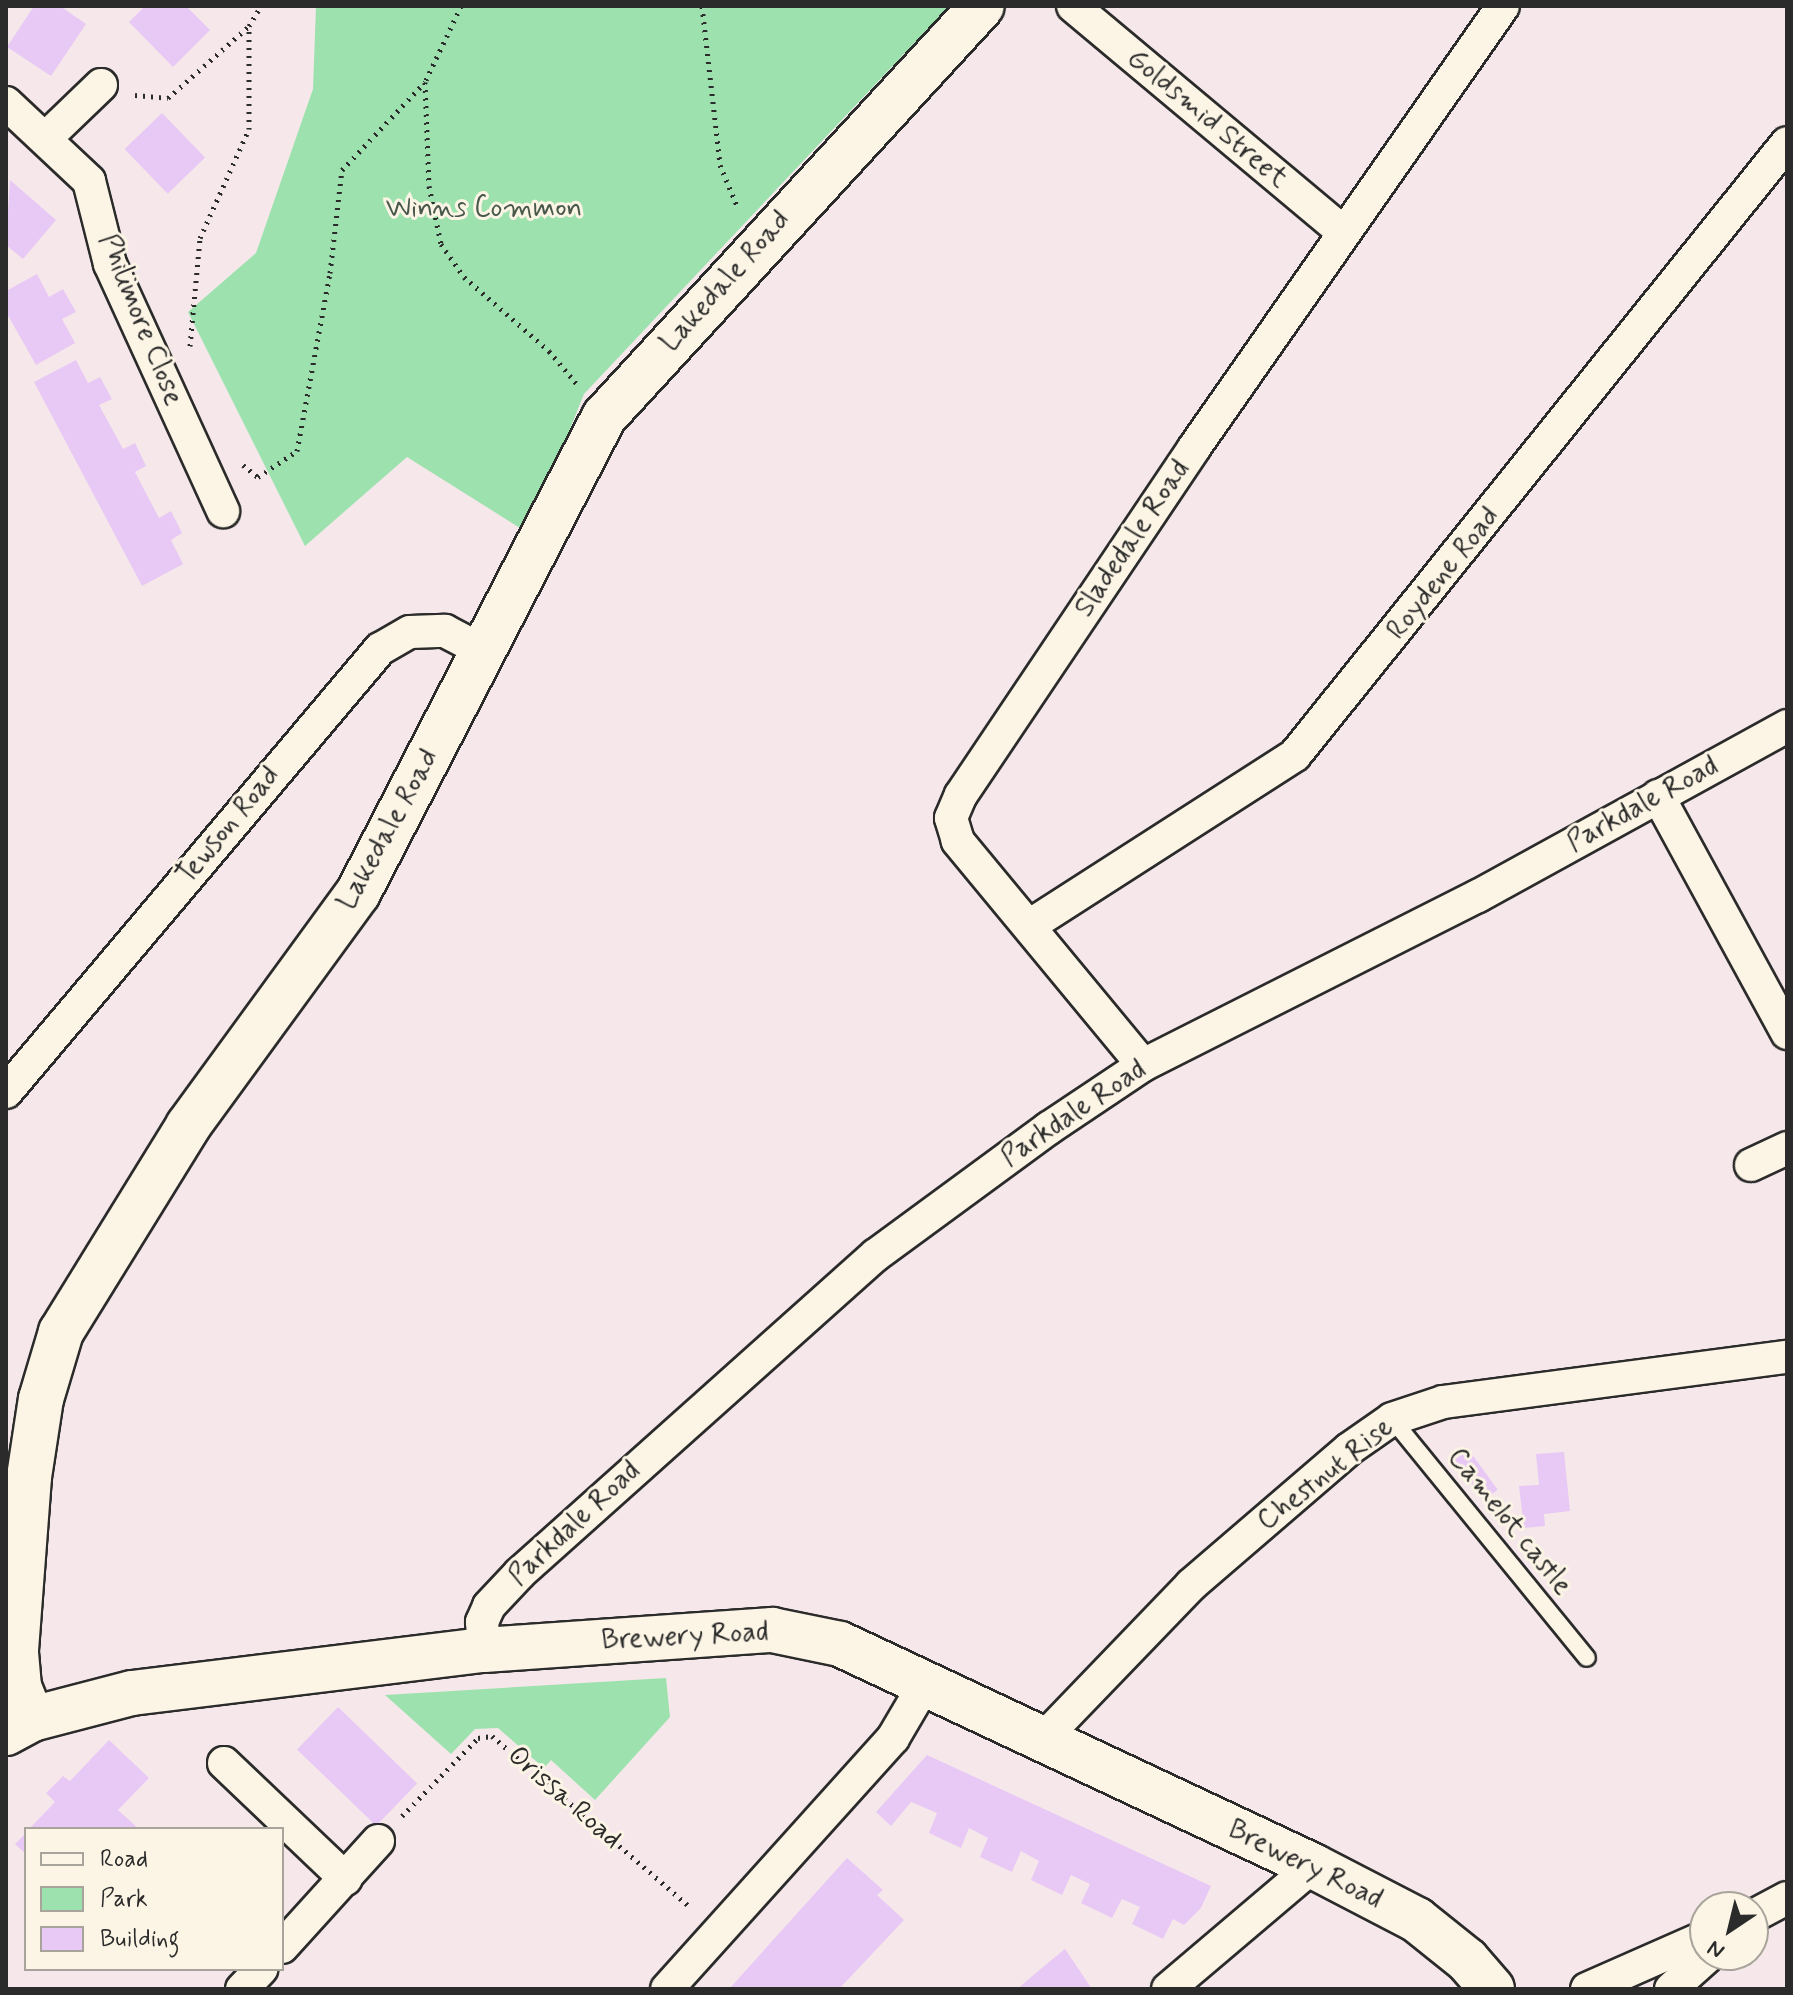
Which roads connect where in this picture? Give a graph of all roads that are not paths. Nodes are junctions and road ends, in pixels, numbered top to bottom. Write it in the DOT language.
graph roads {
  1 [pos="982,6"];
  2 [pos="1073,6"];
  3 [pos="1503,6"];
  4 [pos="101,85"];
  5 [pos="6,103"];
  6 [pos="47,137"];
  7 [pos="1787,143"];
  8 [pos="1342,231"];
  9 [pos="223,511"];
  10 [pos="485,652"];
  11 [pos="1787,726"];
  12 [pos="1658,796"];
  13 [pos="1029,926"];
  14 [pos="1787,1033"];
  15 [pos="1143,1065"];
  16 [pos="6,1092"];
  17 [pos="1787,1148"];
  18 [pos="1751,1165"];
  19 [pos="1787,1357"];
  20 [pos="1392,1419"];
  21 [pos="484,1650"];
  22 [pos="1587,1658"];
  23 [pos="926,1682"];
  24 [pos="19,1726"];
  25 [pos="1041,1741"];
  26 [pos="224,1763"];
  27 [pos="378,1841"];
  28 [pos="1313,1866"];
  29 [pos="346,1879"];
  30 [pos="1787,1898"];
  31 [pos="1769,1908"];
  32 [pos="1689,1944"];
  33 [pos="284,1945"];
  34 [pos="259,1971"];
  35 [pos="1691,1971"];
  36 [pos="242,1989"];
  37 [pos="667,1989"];
  38 [pos="1168,1989"];
  39 [pos="1492,1989"];
  40 [pos="1587,1989"];
  41 [pos="1671,1989"];
  1 -- 10 [label="street, Lakedale Road"];
  2 -- 8 [label="street, Goldsmid Street"];
  3 -- 8 [label="street, Sladedale Road"];
  4 -- 6 [label="street"];
  5 -- 6 [label="street, Philimore Close"];
  6 -- 9 [label="street, Philimore Close"];
  7 -- 13 [label="street, Roydene Road"];
  8 -- 13 [label="street, Sladedale Road"];
  10 -- 16 [label="street, Tewson Road"];
  10 -- 24 [label="street, Lakedale Road"];
  11 -- 12 [label="street, Parkdale Road"];
  12 -- 14 [label="street"];
  12 -- 15 [label="street, Parkdale Road"];
  13 -- 15 [label="street, Sladedale Road"];
  15 -- 21 [label="street, Parkdale Road"];
  17 -- 18 [label="street"];
  19 -- 20 [label="street, Chestnut Rise"];
  20 -- 22 [label="lane, Camelot castle"];
  20 -- 25 [label="street, Chestnut Rise"];
  21 -- 23 [label="street, Brewery Road"];
  21 -- 24 [label="street, Brewery Road"];
  23 -- 25 [label="street, Brewery Road"];
  23 -- 37 [label="street"];
  25 -- 28 [label="street, Brewery Road"];
  26 -- 29 [label="street"];
  27 -- 29 [label="street"];
  28 -- 38 [label="street"];
  28 -- 39 [label="street, Brewery Road"];
  29 -- 33 [label="street"];
  30 -- 31 [label="street"];
  32 -- 40 [label="street"];
  34 -- 36 [label="street"];
  35 -- 41 [label="street"];
}
